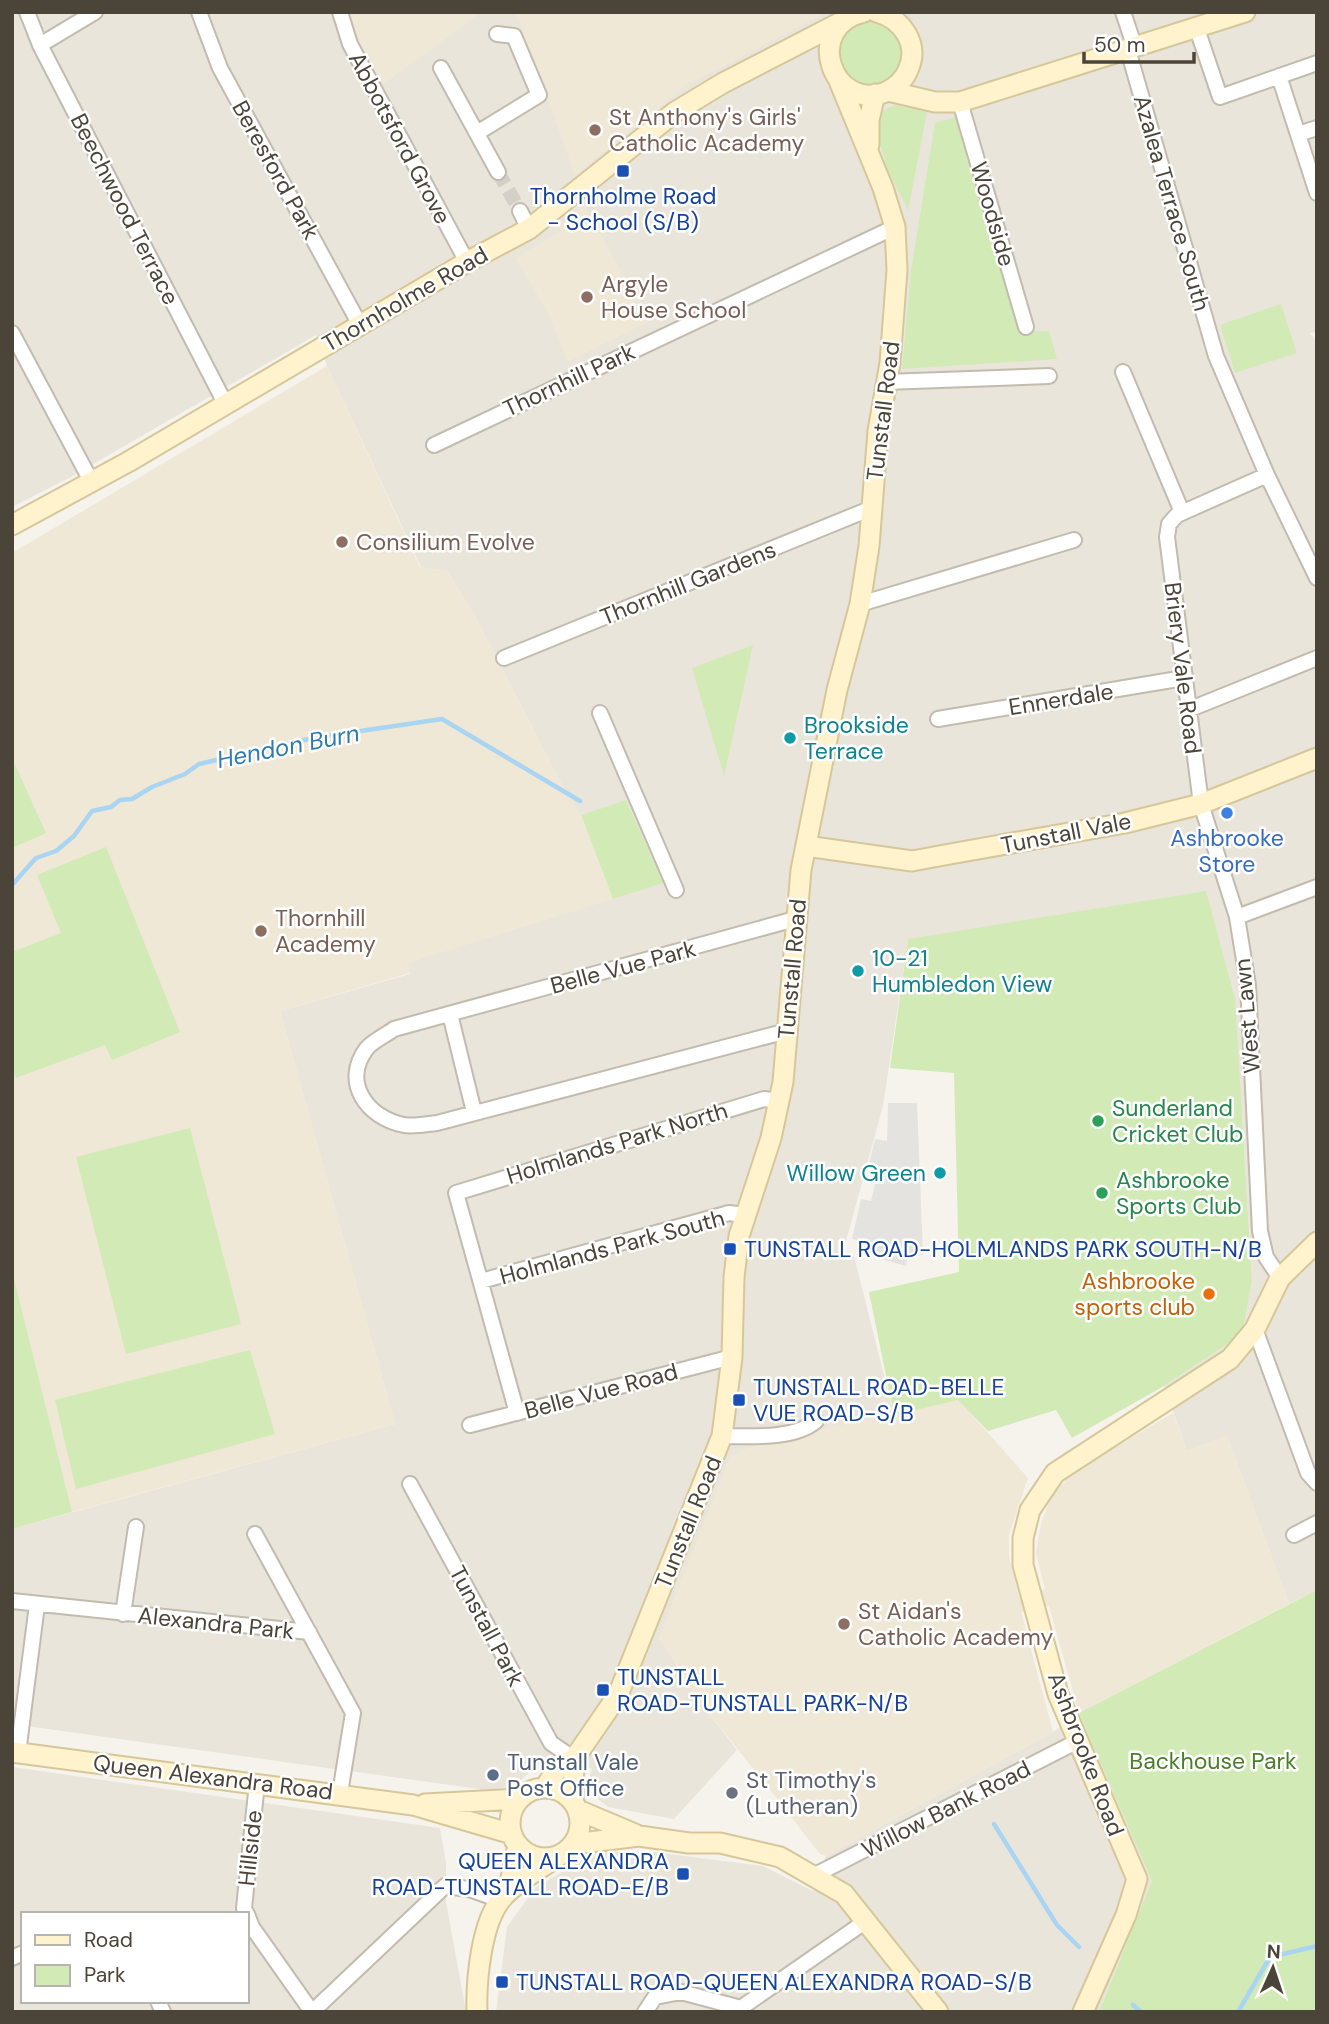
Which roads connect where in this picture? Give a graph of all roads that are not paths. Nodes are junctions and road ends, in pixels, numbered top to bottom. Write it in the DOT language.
graph roads {
  1 [pos="27,12"];
  2 [pos="95,12"];
  3 [pos="199,12"];
  4 [pos="340,12"];
  5 [pos="902,12"];
  6 [pos="1123,12"];
  7 [pos="1245,12"];
  8 [pos="861,14"];
  9 [pos="1197,29"];
  10 [pos="906,32"];
  11 [pos="497,34"];
  12 [pos="40,45"];
  13 [pos="1131,49"];
  14 [pos="783,52"];
  15 [pos="911,63"];
  16 [pos="1317,63"];
  17 [pos="442,68"];
  18 [pos="835,75"];
  19 [pos="1279,76"];
  20 [pos="882,93"];
  21 [pos="935,102"];
  22 [pos="960,102"];
  23 [pos="1317,128"];
  24 [pos="477,133"];
  25 [pos="1298,134"];
  26 [pos="869,152"];
  27 [pos="498,172"];
  28 [pos="1317,193"];
  29 [pos="520,211"];
  30 [pos="895,227"];
  31 [pos="529,229"];
  32 [pos="467,262"];
  33 [pos="360,325"];
  34 [pos="1027,327"];
  35 [pos="12,333"];
  36 [pos="1123,372"];
  37 [pos="1049,376"];
  38 [pos="885,383"];
  39 [pos="226,405"];
  40 [pos="434,445"];
  41 [pos="1267,475"];
  42 [pos="91,481"];
  43 [pos="872,508"];
  44 [pos="1182,512"];
  45 [pos="12,525"];
  46 [pos="1074,540"];
  47 [pos="1317,578"];
  48 [pos="860,604"];
  49 [pos="504,658"];
  50 [pos="1317,658"];
  51 [pos="1184,678"];
  52 [pos="1188,710"];
  53 [pos="600,713"];
  54 [pos="938,719"];
  55 [pos="1317,758"];
  56 [pos="1201,804"];
  57 [pos="806,846"];
  58 [pos="1317,887"];
  59 [pos="676,890"];
  60 [pos="1237,917"];
  61 [pos="795,919"];
  62 [pos="450,1014"];
  63 [pos="787,1031"];
  64 [pos="779,1101"];
  65 [pos="474,1112"];
  66 [pos="744,1215"];
  67 [pos="1317,1242"];
  68 [pos="1280,1278"];
  69 [pos="481,1281"];
  70 [pos="1255,1329"];
  71 [pos="732,1357"];
  72 [pos="517,1413"];
  73 [pos="816,1421"];
  74 [pos="470,1425"];
  75 [pos="722,1436"];
  76 [pos="1317,1483"];
  77 [pos="410,1485"];
  78 [pos="1317,1523"];
  79 [pos="136,1527"];
  80 [pos="255,1534"];
  81 [pos="1294,1535"];
  82 [pos="12,1601"];
  83 [pos="37,1605"];
  84 [pos="124,1614"];
  85 [pos="309,1632"];
  86 [pos="1076,1742"];
  87 [pos="15,1753"];
  88 [pos="574,1759"];
  89 [pos="257,1783"];
  90 [pos="545,1787"];
  91 [pos="340,1793"];
  92 [pos="519,1799"];
  93 [pos="413,1805"];
  94 [pos="576,1805"];
  95 [pos="639,1836"];
  96 [pos="515,1839"];
  97 [pos="570,1847"];
  98 [pos="815,1875"];
  99 [pos="504,1896"];
  100 [pos="246,1912"];
  101 [pos="248,1917"];
  102 [pos="866,1921"];
  103 [pos="738,2010"];
  104 [pos="312,2012"];
  105 [pos="477,2012"];
  106 [pos="645,2012"];
  107 [pos="938,2012"];
  108 [pos="1083,2012"];
  1 -- 12 [label="street, Beechwood Terrace"];
  2 -- 12 [label="street"];
  3 -- 33 [label="street, Beresford Park"];
  4 -- 32 [label="street, Abbotsford Grove"];
  5 -- 10 [label="street"];
  6 -- 13 [label="street, Azalea Terrace South"];
  7 -- 9 [label="street"];
  8 -- 10 [label="street"];
  8 -- 14 [label="street, Thornholme Road"];
  8 -- 18 [label="street"];
  9 -- 13 [label="street"];
  9 -- 19 [label="street"];
  10 -- 15 [label="street"];
  11 -- 24 [label="street"];
  12 -- 39 [label="street, Beechwood Terrace"];
  13 -- 22 [label="street"];
  13 -- 41 [label="street, Azalea Terrace South"];
  14 -- 18 [label="street"];
  14 -- 31 [label="street, Thornholme Road"];
  15 -- 20 [label="street"];
  15 -- 21 [label="street"];
  16 -- 19 [label="street"];
  17 -- 24 [label="street"];
  18 -- 20 [label="street"];
  18 -- 26 [label="street, Tunstall Road"];
  19 -- 25 [label="street"];
  20 -- 21 [label="street"];
  20 -- 26 [label="street, Tunstall Road"];
  21 -- 22 [label="street"];
  22 -- 34 [label="street, Woodside"];
  23 -- 25 [label="street"];
  24 -- 27 [label="street"];
  25 -- 28 [label="street"];
  26 -- 30 [label="street, Tunstall Road"];
  29 -- 31 [label="street"];
  30 -- 38 [label="street, Tunstall Road"];
  30 -- 40 [label="street, Thornhill Park"];
  31 -- 32 [label="street, Thornholme Road"];
  32 -- 33 [label="street, Thornholme Road"];
  33 -- 39 [label="street, Thornholme Road"];
  35 -- 42 [label="street"];
  36 -- 44 [label="street"];
  37 -- 38 [label="street"];
  38 -- 43 [label="street, Tunstall Road"];
  39 -- 42 [label="street, Thornholme Road"];
  41 -- 44 [label="street"];
  41 -- 47 [label="street, Azalea Terrace South"];
  42 -- 45 [label="street, Thornholme Road"];
  43 -- 48 [label="street, Tunstall Road"];
  43 -- 49 [label="street, Thornhill Gardens"];
  44 -- 51 [label="street, Briery Vale Road"];
  46 -- 48 [label="street"];
  48 -- 57 [label="street, Tunstall Road"];
  50 -- 52 [label="street"];
  51 -- 52 [label="street, Briery Vale Road"];
  51 -- 54 [label="street, Ennerdale"];
  52 -- 56 [label="street, Briery Vale Road"];
  53 -- 59 [label="street"];
  55 -- 56 [label="street, Tunstall Vale"];
  56 -- 57 [label="street, Tunstall Vale"];
  56 -- 60 [label="street, Briery Vale Road"];
  57 -- 61 [label="street, Tunstall Road"];
  58 -- 60 [label="street"];
  60 -- 68 [label="street, West Lawn"];
  61 -- 62 [label="street, Belle Vue Park"];
  61 -- 63 [label="street, Tunstall Road"];
  62 -- 65 [label="street"];
  62 -- 65 [label="street"];
  63 -- 64 [label="street, Tunstall Road"];
  63 -- 65 [label="street"];
  64 -- 66 [label="street, Tunstall Road"];
  64 -- 69 [label="street, Holmlands Park North"];
  66 -- 69 [label="street, Holmlands Park South"];
  66 -- 71 [label="street, Tunstall Road"];
  67 -- 68 [label="street, Ashbrooke Road"];
  68 -- 70 [label="street, Ashbrooke Road"];
  69 -- 72 [label="street"];
  70 -- 76 [label="street"];
  70 -- 86 [label="street, Ashbrooke Road"];
  71 -- 72 [label="street, Belle Vue Road"];
  71 -- 75 [label="street, Tunstall Road"];
  72 -- 74 [label="street, Belle Vue Road"];
  73 -- 75 [label="street"];
  75 -- 88 [label="street, Tunstall Road"];
  77 -- 88 [label="street, Tunstall Park"];
  78 -- 81 [label="street"];
  79 -- 84 [label="street, Alexandra Park"];
  80 -- 85 [label="street, Alexandra Park"];
  82 -- 83 [label="street, Alexandra Park"];
  83 -- 84 [label="street, Alexandra Park"];
  83 -- 87 [label="street"];
  84 -- 85 [label="street, Alexandra Park"];
  85 -- 91 [label="street, Alexandra Park"];
  86 -- 98 [label="street, Willow Bank Road"];
  86 -- 108 [label="street, Ashbrooke Road"];
  87 -- 89 [label="street, Queen Alexandra Road"];
  88 -- 90 [label="street, Tunstall Road"];
  88 -- 94 [label="street"];
  89 -- 91 [label="street, Queen Alexandra Road"];
  89 -- 100 [label="street, Hillside"];
  90 -- 92 [label="street, Queen Alexandra Road"];
  90 -- 94 [label="street, Queen Alexandra Road"];
  91 -- 93 [label="street, Queen Alexandra Road"];
  92 -- 93 [label="street, Queen Alexandra Road"];
  92 -- 96 [label="street"];
  93 -- 96 [label="street, Queen Alexandra Road"];
  94 -- 95 [label="street, Queen Alexandra Road"];
  94 -- 97 [label="street"];
  95 -- 97 [label="street, Queen Alexandra Road"];
  95 -- 98 [label="street, Queen Alexandra Road"];
  96 -- 97 [label="street, Queen Alexandra Road"];
  96 -- 99 [label="street"];
  97 -- 99 [label="street"];
  98 -- 102 [label="street, Queen Alexandra Road"];
  99 -- 104 [label="street"];
  99 -- 105 [label="street"];
  101 -- 104 [label="street, Hillside"];
  102 -- 103 [label="street"];
  102 -- 107 [label="street, Queen Alexandra Road"];
  103 -- 106 [label="street"];
}
